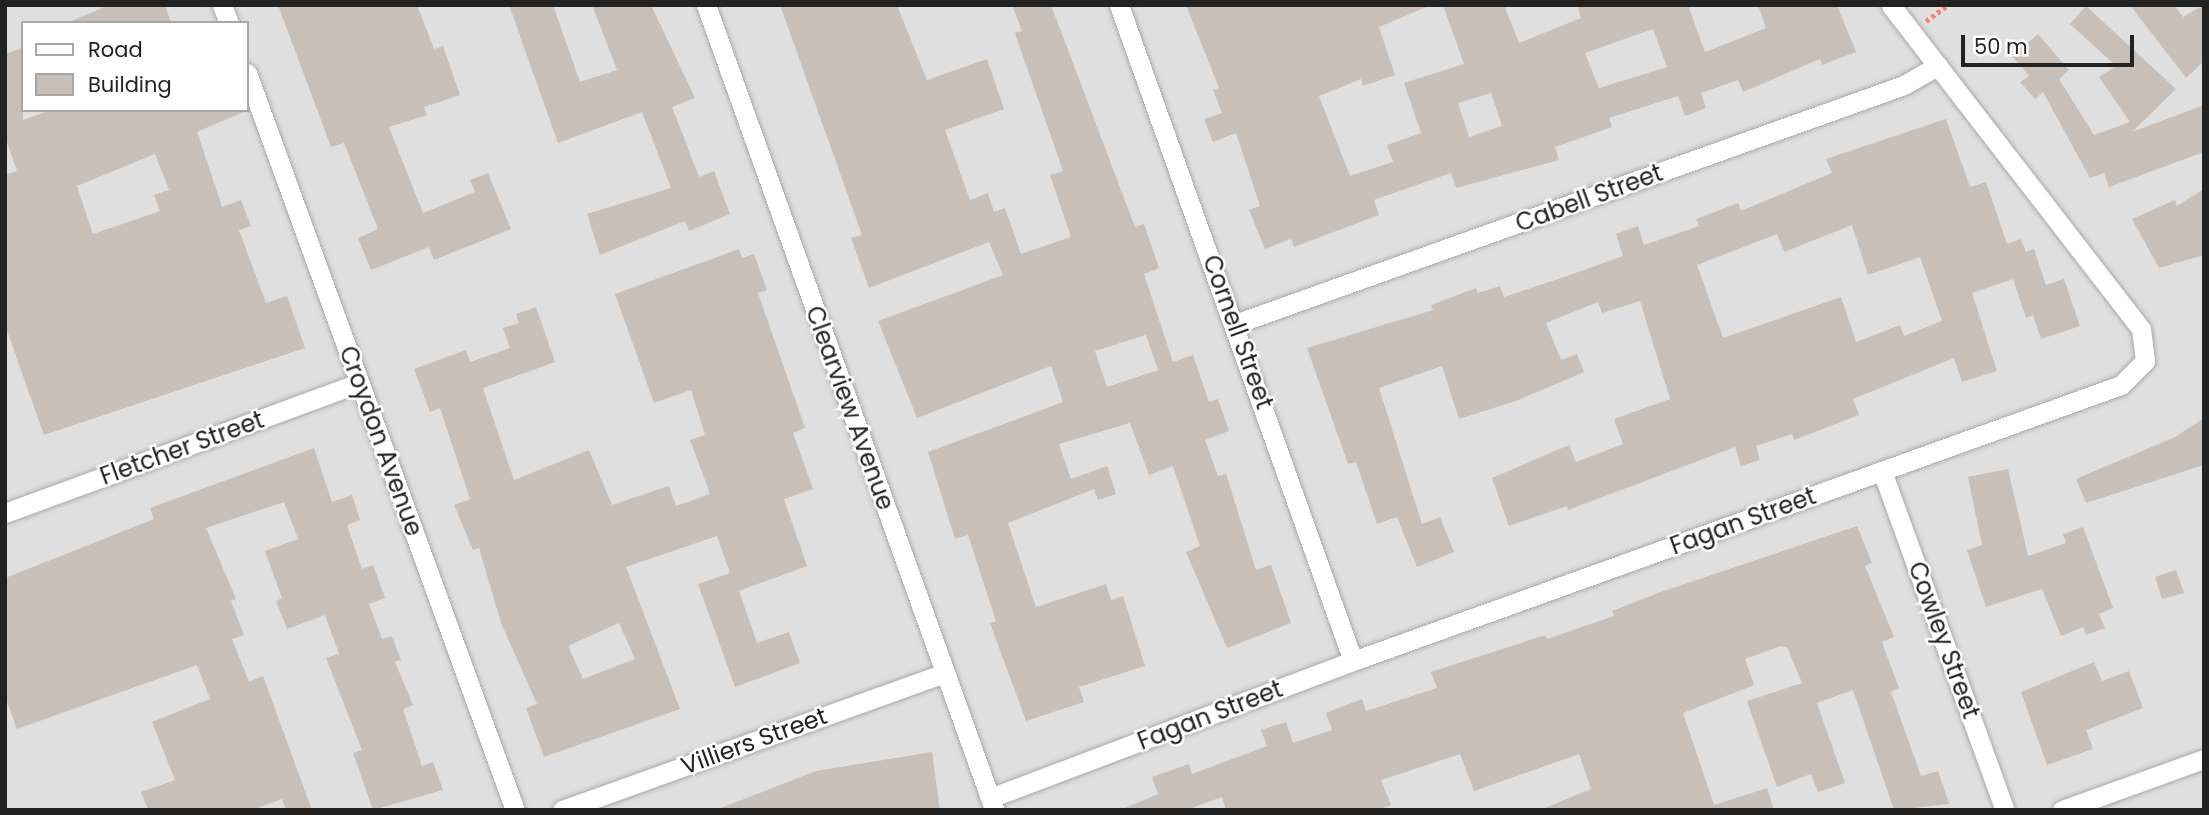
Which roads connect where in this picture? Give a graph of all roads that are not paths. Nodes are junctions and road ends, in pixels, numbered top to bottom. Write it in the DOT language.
graph roads {
  1 [pos="706,5"];
  2 [pos="1119,5"];
  3 [pos="1891,5"];
  4 [pos="1938,65"];
  5 [pos="248,76"];
  6 [pos="1236,324"];
  7 [pos="359,383"];
  8 [pos="1882,471"];
  9 [pos="5,513"];
  10 [pos="1353,661"];
  11 [pos="945,673"];
  12 [pos="2204,760"];
  13 [pos="993,804"];
  14 [pos="515,810"];
  15 [pos="562,810"];
  16 [pos="2005,810"];
  17 [pos="2062,810"];
  1 -- 11 [label="street, Clearview Avenue"];
  2 -- 6 [label="street, Cornell Street"];
  3 -- 4 [label="street"];
  4 -- 6 [label="street, Cabell Street"];
  4 -- 8 [label="street, Fagan Street"];
  5 -- 7 [label="street, Croydon Avenue"];
  6 -- 10 [label="street, Cornell Street"];
  7 -- 9 [label="street, Fletcher Street"];
  7 -- 14 [label="street, Croydon Avenue"];
  8 -- 10 [label="street, Fagan Street"];
  8 -- 16 [label="street, Cowley Street"];
  10 -- 13 [label="street, Fagan Street"];
  11 -- 13 [label="street, Clearview Avenue"];
  11 -- 15 [label="street, Villiers Street"];
  12 -- 17 [label="street"];
}
